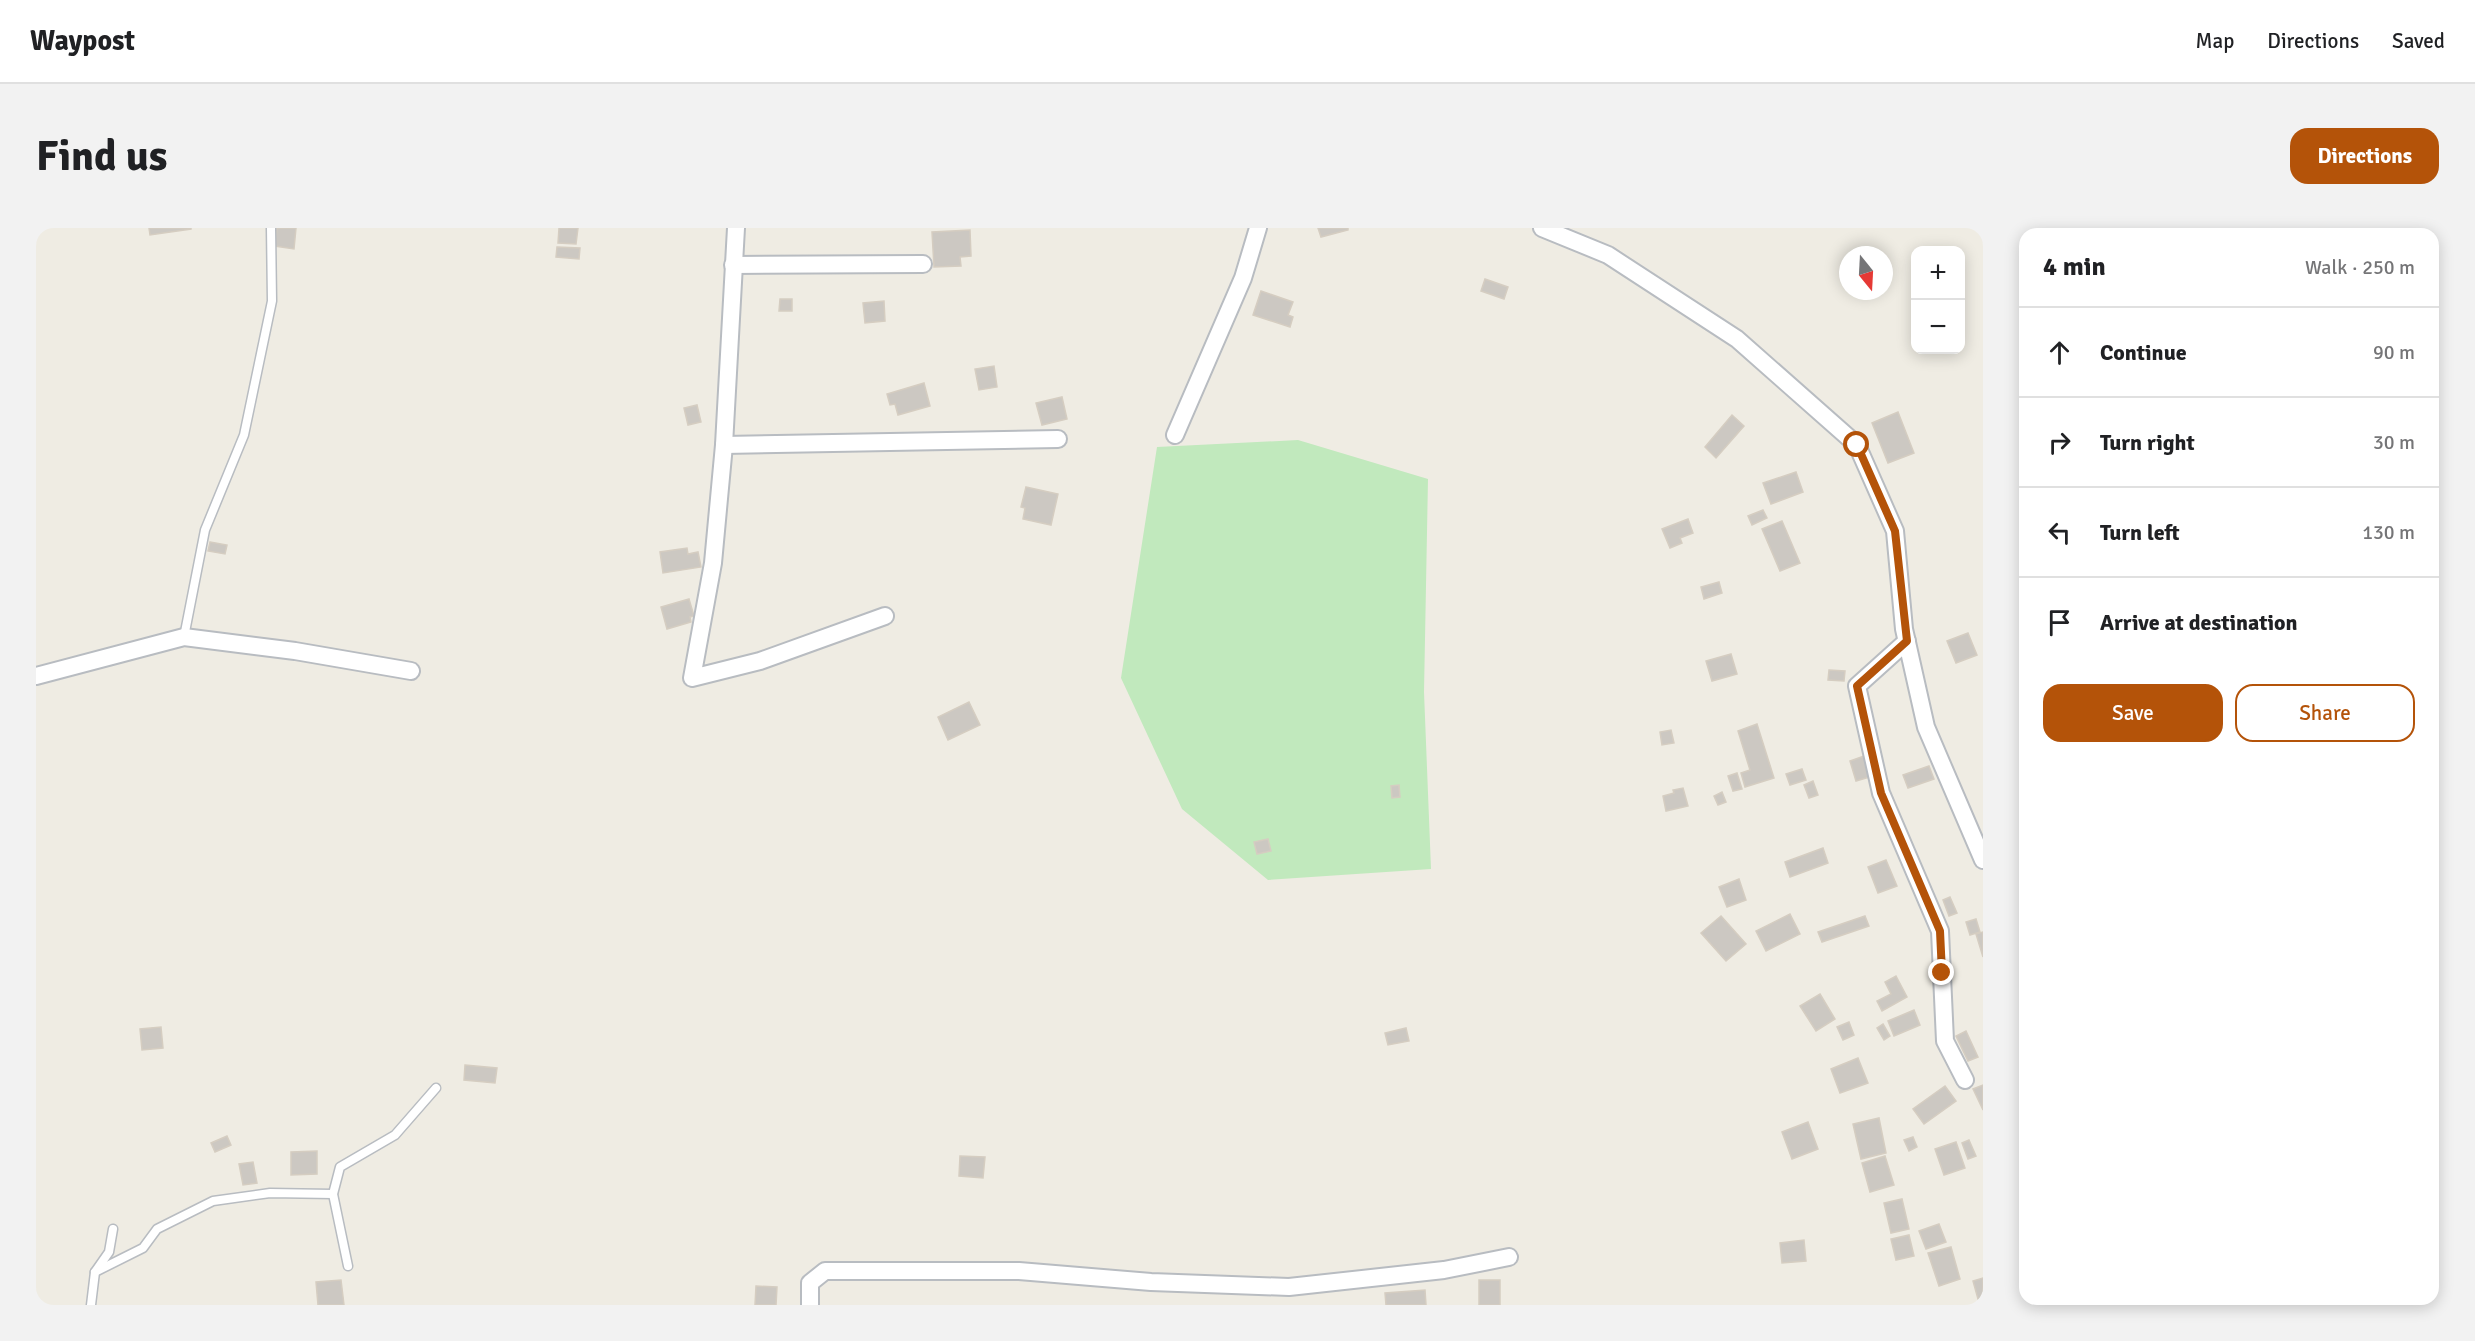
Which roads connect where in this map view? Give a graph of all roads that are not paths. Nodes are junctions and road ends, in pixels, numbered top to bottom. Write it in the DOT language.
graph roads {
  1 [pos="271,228"];
  2 [pos="736,228"];
  3 [pos="1258,228"];
  4 [pos="1542,228"];
  5 [pos="923,264"];
  6 [pos="733,265"];
  7 [pos="1175,435"];
  8 [pos="1058,439"];
  9 [pos="724,445"];
  10 [pos="885,616"];
  11 [pos="184,637"];
  12 [pos="1907,641"];
  13 [pos="411,671"];
  14 [pos="36,676"];
  15 [pos="1983,860"];
  16 [pos="1965,1080"];
  17 [pos="435,1088"];
  18 [pos="333,1194"];
  19 [pos="113,1229"];
  20 [pos="1509,1257"];
  21 [pos="348,1266"];
  22 [pos="95,1272"];
  23 [pos="91,1305"];
  24 [pos="810,1305"];
  1 -- 11 [label="lane"];
  2 -- 6 [label="street"];
  3 -- 7 [label="street"];
  4 -- 12 [label="street"];
  5 -- 6 [label="street"];
  6 -- 9 [label="street"];
  8 -- 9 [label="street"];
  9 -- 10 [label="street"];
  11 -- 13 [label="street"];
  11 -- 14 [label="street"];
  12 -- 15 [label="street"];
  12 -- 16 [label="street"];
  17 -- 18 [label="lane"];
  18 -- 21 [label="lane"];
  18 -- 22 [label="lane"];
  19 -- 22 [label="lane"];
  20 -- 24 [label="street"];
  22 -- 23 [label="lane"];
}
